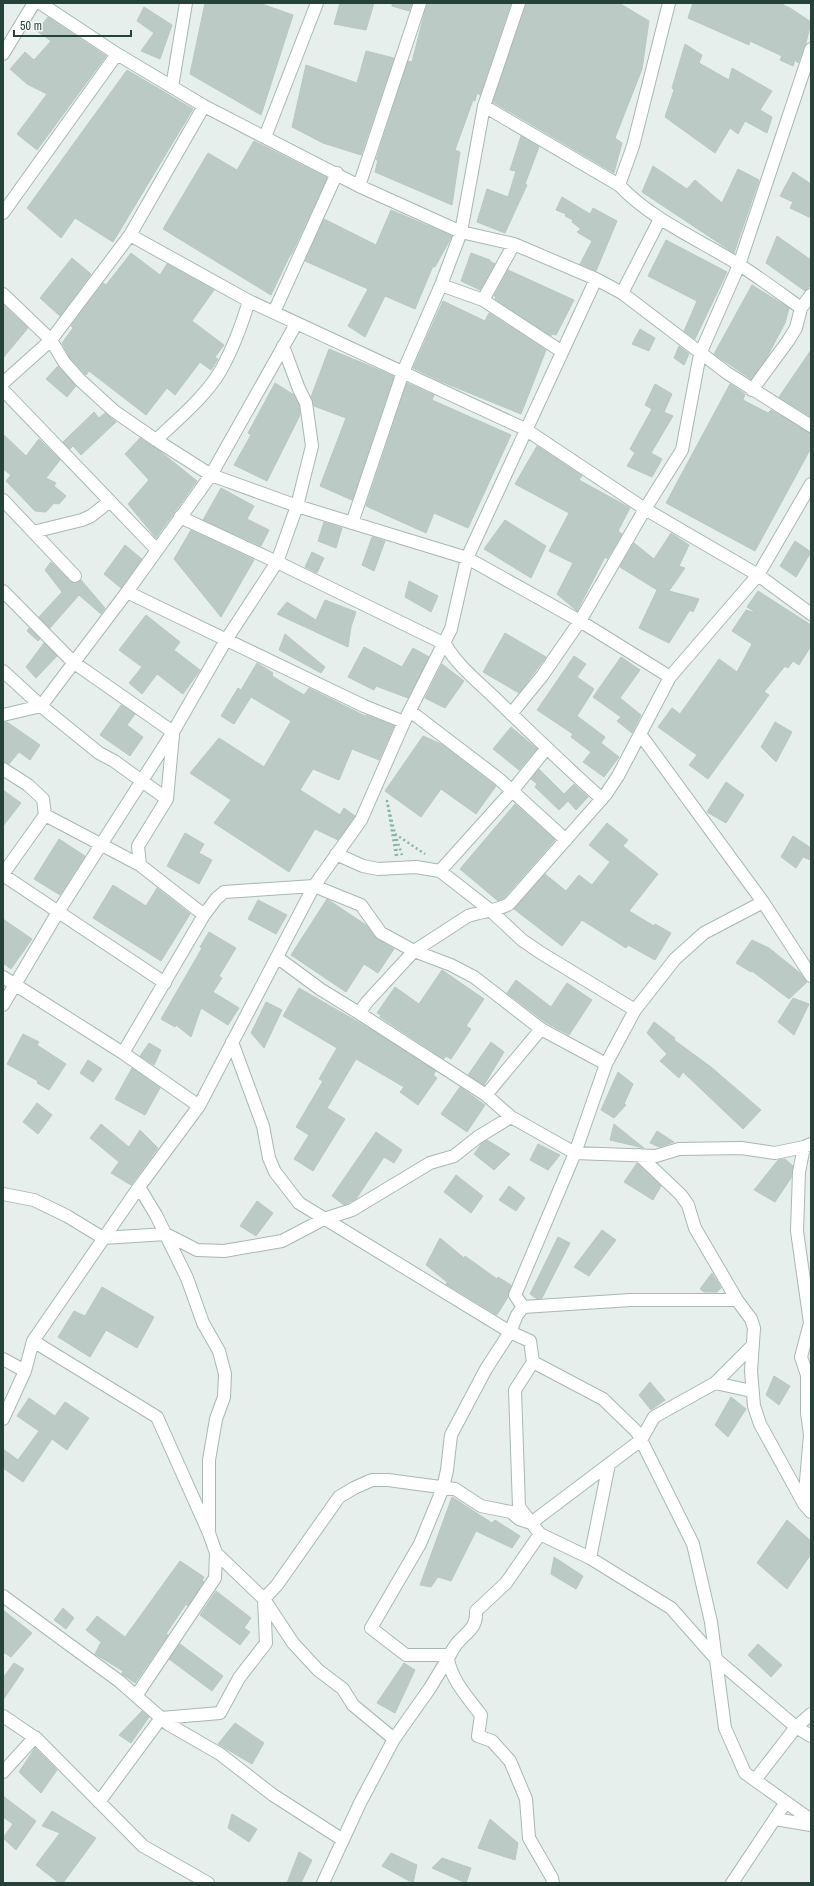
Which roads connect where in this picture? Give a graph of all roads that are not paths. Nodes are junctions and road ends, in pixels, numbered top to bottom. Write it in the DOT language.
graph roads {
  1 [pos="34,3"];
  2 [pos="40,3"];
  3 [pos="186,3"];
  4 [pos="317,3"];
  5 [pos="420,3"];
  6 [pos="519,3"];
  7 [pos="669,3"];
  8 [pos="811,49"];
  9 [pos="3,54"];
  10 [pos="117,54"];
  11 [pos="172,87"];
  12 [pos="204,106"];
  13 [pos="484,106"];
  14 [pos="265,137"];
  15 [pos="336,173"];
  16 [pos="619,185"];
  17 [pos="359,186"];
  18 [pos="3,213"];
  19 [pos="660,219"];
  20 [pos="461,232"];
  21 [pos="130,235"];
  22 [pos="514,244"];
  23 [pos="739,265"];
  24 [pos="596,280"];
  25 [pos="441,285"];
  26 [pos="622,293"];
  27 [pos="3,294"];
  28 [pos="811,296"];
  29 [pos="483,300"];
  30 [pos="250,301"];
  31 [pos="801,308"];
  32 [pos="274,312"];
  33 [pos="296,324"];
  34 [pos="51,340"];
  35 [pos="283,346"];
  36 [pos="561,351"];
  37 [pos="700,354"];
  38 [pos="403,372"];
  39 [pos="3,383"];
  40 [pos="3,390"];
  41 [pos="752,390"];
  42 [pos="811,426"];
  43 [pos="525,429"];
  44 [pos="156,440"];
  45 [pos="211,475"];
  46 [pos="811,484"];
  47 [pos="3,500"];
  48 [pos="110,501"];
  49 [pos="297,506"];
  50 [pos="645,509"];
  51 [pos="180,517"];
  52 [pos="352,523"];
  53 [pos="33,532"];
  54 [pos="157,550"];
  55 [pos="467,558"];
  56 [pos="277,562"];
  57 [pos="758,575"];
  58 [pos="75,576"];
  59 [pos="3,591"];
  60 [pos="127,592"];
  61 [pos="811,614"];
  62 [pos="580,621"];
  63 [pos="226,640"];
  64 [pos="445,644"];
  65 [pos="73,662"];
  66 [pos="3,671"];
  67 [pos="670,676"];
  68 [pos="41,706"];
  69 [pos="410,711"];
  70 [pos="3,714"];
  71 [pos="511,714"];
  72 [pos="404,722"];
  73 [pos="173,732"];
  74 [pos="640,734"];
  75 [pos="546,750"];
  76 [pos="3,769"];
  77 [pos="142,780"];
  78 [pos="512,791"];
  79 [pos="167,799"];
  80 [pos="602,799"];
  81 [pos="45,815"];
  82 [pos="566,840"];
  83 [pos="101,845"];
  84 [pos="336,854"];
  85 [pos="140,865"];
  86 [pos="440,871"];
  87 [pos="3,874"];
  88 [pos="314,886"];
  89 [pos="763,902"];
  90 [pos="490,910"];
  91 [pos="58,912"];
  92 [pos="204,915"];
  93 [pos="414,950"];
  94 [pos="278,958"];
  95 [pos="811,976"];
  96 [pos="3,977"];
  97 [pos="165,983"];
  98 [pos="16,986"];
  99 [pos="3,1005"];
  100 [pos="635,1010"];
  101 [pos="359,1013"];
  102 [pos="541,1029"];
  103 [pos="232,1042"];
  104 [pos="123,1053"];
  105 [pos="606,1064"];
  106 [pos="486,1095"];
  107 [pos="199,1106"];
  108 [pos="511,1117"];
  109 [pos="808,1146"];
  110 [pos="575,1153"];
  111 [pos="639,1155"];
  112 [pos="139,1187"];
  113 [pos="3,1194"];
  114 [pos="324,1219"];
  115 [pos="166,1234"];
  116 [pos="103,1238"];
  117 [pos="737,1300"];
  118 [pos="523,1307"];
  119 [pos="810,1316"];
  120 [pos="510,1332"];
  121 [pos="33,1341"];
  122 [pos="753,1345"];
  123 [pos="3,1359"];
  124 [pos="533,1362"];
  125 [pos="25,1372"];
  126 [pos="715,1383"];
  127 [pos="752,1391"];
  128 [pos="3,1418"];
  129 [pos="810,1429"];
  130 [pos="641,1440"];
  131 [pos="608,1464"];
  132 [pos="443,1488"];
  133 [pos="808,1508"];
  134 [pos="531,1523"];
  135 [pos="209,1533"];
  136 [pos="540,1534"];
  137 [pos="216,1554"];
  138 [pos="590,1558"];
  139 [pos="3,1596"];
  140 [pos="264,1599"];
  141 [pos="450,1655"];
  142 [pos="716,1659"];
  143 [pos="136,1696"];
  144 [pos="811,1714"];
  145 [pos="3,1716"];
  146 [pos="161,1718"];
  147 [pos="796,1727"];
  148 [pos="811,1736"];
  149 [pos="35,1737"];
  150 [pos="394,1738"];
  151 [pos="3,1772"];
  152 [pos="755,1780"];
  153 [pos="100,1802"];
  154 [pos="786,1802"];
  155 [pos="775,1819"];
  156 [pos="811,1820"];
  157 [pos="811,1825"];
  158 [pos="343,1840"];
  159 [pos="208,1883"];
  160 [pos="322,1883"];
  161 [pos="553,1883"];
  162 [pos="732,1883"];
  1 -- 9 [label="street"];
  2 -- 10 [label="street"];
  3 -- 11 [label="street"];
  4 -- 14 [label="street"];
  5 -- 17 [label="street"];
  6 -- 13 [label="street"];
  7 -- 16 [label="street"];
  8 -- 23 [label="street"];
  10 -- 11 [label="street"];
  10 -- 18 [label="street"];
  11 -- 12 [label="street"];
  12 -- 14 [label="street"];
  12 -- 21 [label="street"];
  13 -- 16 [label="street"];
  13 -- 20 [label="street"];
  14 -- 15 [label="street"];
  15 -- 17 [label="street"];
  15 -- 32 [label="street"];
  16 -- 19 [label="street"];
  17 -- 20 [label="street"];
  19 -- 23 [label="street"];
  19 -- 26 [label="street"];
  20 -- 22 [label="street"];
  20 -- 25 [label="street"];
  21 -- 30 [label="street"];
  21 -- 34 [label="street"];
  22 -- 24 [label="street"];
  22 -- 29 [label="street"];
  23 -- 31 [label="street"];
  23 -- 37 [label="street"];
  24 -- 26 [label="street"];
  24 -- 36 [label="street"];
  25 -- 29 [label="street"];
  25 -- 38 [label="street"];
  26 -- 37 [label="street"];
  27 -- 34 [label="street"];
  28 -- 31 [label="street"];
  29 -- 36 [label="street"];
  30 -- 32 [label="street"];
  30 -- 44 [label="street"];
  31 -- 41 [label="street"];
  32 -- 33 [label="street"];
  33 -- 35 [label="street"];
  33 -- 38 [label="street"];
  34 -- 39 [label="street"];
  34 -- 44 [label="street"];
  35 -- 45 [label="street"];
  35 -- 49 [label="street"];
  36 -- 43 [label="street"];
  37 -- 41 [label="street"];
  37 -- 50 [label="street"];
  38 -- 43 [label="street"];
  38 -- 52 [label="street"];
  40 -- 48 [label="street"];
  41 -- 42 [label="street"];
  43 -- 50 [label="street"];
  43 -- 55 [label="street"];
  44 -- 45 [label="street"];
  45 -- 49 [label="street"];
  45 -- 51 [label="street"];
  46 -- 57 [label="street"];
  47 -- 53 [label="street"];
  48 -- 53 [label="street"];
  48 -- 54 [label="street"];
  49 -- 52 [label="street"];
  49 -- 56 [label="street"];
  50 -- 57 [label="street"];
  50 -- 62 [label="street"];
  51 -- 54 [label="street"];
  51 -- 56 [label="street"];
  52 -- 55 [label="street"];
  53 -- 58 [label="street"];
  54 -- 60 [label="street"];
  55 -- 62 [label="street"];
  55 -- 64 [label="street"];
  56 -- 63 [label="street"];
  56 -- 64 [label="street"];
  57 -- 61 [label="street"];
  57 -- 67 [label="street"];
  59 -- 65 [label="street"];
  60 -- 63 [label="street"];
  60 -- 65 [label="street"];
  62 -- 67 [label="street"];
  62 -- 71 [label="street"];
  63 -- 72 [label="street"];
  63 -- 73 [label="street"];
  64 -- 69 [label="street"];
  64 -- 71 [label="street"];
  65 -- 68 [label="street"];
  65 -- 73 [label="street"];
  66 -- 68 [label="street"];
  67 -- 74 [label="street"];
  68 -- 70 [label="street"];
  68 -- 77 [label="street"];
  69 -- 72 [label="street"];
  69 -- 78 [label="street"];
  71 -- 75 [label="street"];
  72 -- 84 [label="street"];
  73 -- 77 [label="street"];
  73 -- 79 [label="street"];
  74 -- 80 [label="street"];
  74 -- 89 [label="street"];
  75 -- 78 [label="street"];
  75 -- 80 [label="street"];
  76 -- 81 [label="street"];
  77 -- 79 [label="street"];
  77 -- 83 [label="street"];
  78 -- 82 [label="street"];
  78 -- 86 [label="street"];
  79 -- 85 [label="street"];
  80 -- 82 [label="street"];
  81 -- 83 [label="street"];
  81 -- 87 [label="street"];
  82 -- 90 [label="street"];
  83 -- 85 [label="street"];
  83 -- 91 [label="street"];
  84 -- 86 [label="street"];
  84 -- 88 [label="street"];
  85 -- 92 [label="street"];
  86 -- 90 [label="street"];
  87 -- 91 [label="street"];
  88 -- 92 [label="street"];
  88 -- 93 [label="street"];
  88 -- 94 [label="street"];
  89 -- 95 [label="street"];
  89 -- 100 [label="street"];
  90 -- 93 [label="street"];
  90 -- 100 [label="street"];
  91 -- 97 [label="street"];
  91 -- 98 [label="street"];
  92 -- 97 [label="street"];
  93 -- 101 [label="street"];
  93 -- 102 [label="street"];
  94 -- 101 [label="street"];
  94 -- 103 [label="street"];
  96 -- 98 [label="street"];
  97 -- 104 [label="street"];
  98 -- 99 [label="street"];
  98 -- 104 [label="street"];
  100 -- 105 [label="street"];
  101 -- 106 [label="street"];
  102 -- 105 [label="street"];
  102 -- 106 [label="street"];
  103 -- 107 [label="street"];
  103 -- 114 [label="street"];
  104 -- 107 [label="street"];
  105 -- 110 [label="street"];
  106 -- 108 [label="street"];
  107 -- 112 [label="street"];
  108 -- 110 [label="street"];
  108 -- 114 [label="street"];
  109 -- 111 [label="street"];
  109 -- 119 [label="street"];
  110 -- 111 [label="street"];
  110 -- 118 [label="street"];
  111 -- 117 [label="street"];
  112 -- 115 [label="street"];
  112 -- 116 [label="street"];
  113 -- 116 [label="street"];
  114 -- 115 [label="street"];
  114 -- 120 [label="street"];
  115 -- 116 [label="street"];
  115 -- 135 [label="street"];
  116 -- 121 [label="street"];
  117 -- 118 [label="street"];
  117 -- 122 [label="street"];
  118 -- 120 [label="street"];
  119 -- 129 [label="street"];
  120 -- 124 [label="street"];
  120 -- 132 [label="street"];
  121 -- 125 [label="street"];
  121 -- 135 [label="street"];
  122 -- 126 [label="street"];
  122 -- 127 [label="street"];
  123 -- 125 [label="street"];
  124 -- 130 [label="street"];
  124 -- 134 [label="street"];
  125 -- 128 [label="street"];
  126 -- 127 [label="street"];
  126 -- 130 [label="street"];
  127 -- 133 [label="street"];
  129 -- 133 [label="street"];
  130 -- 131 [label="street"];
  130 -- 142 [label="street"];
  131 -- 134 [label="street"];
  131 -- 138 [label="street"];
  132 -- 134 [label="street"];
  132 -- 140 [label="street"];
  132 -- 141 [label="street"];
  134 -- 136 [label="street"];
  135 -- 137 [label="street"];
  136 -- 138 [label="street"];
  136 -- 141 [label="street"];
  137 -- 140 [label="street"];
  137 -- 143 [label="street"];
  138 -- 142 [label="street"];
  139 -- 143 [label="street"];
  140 -- 146 [label="street"];
  140 -- 150 [label="street"];
  141 -- 150 [label="street"];
  141 -- 161 [label="street"];
  142 -- 147 [label="street"];
  142 -- 152 [label="street"];
  143 -- 146 [label="street"];
  144 -- 147 [label="street"];
  145 -- 149 [label="street"];
  146 -- 153 [label="street"];
  146 -- 158 [label="street"];
  147 -- 148 [label="street"];
  147 -- 152 [label="street"];
  149 -- 151 [label="street"];
  149 -- 153 [label="street"];
  150 -- 158 [label="street"];
  152 -- 154 [label="street"];
  153 -- 159 [label="street"];
  154 -- 155 [label="street"];
  154 -- 156 [label="street"];
  155 -- 157 [label="street"];
  155 -- 162 [label="street"];
  158 -- 160 [label="street"];
}
